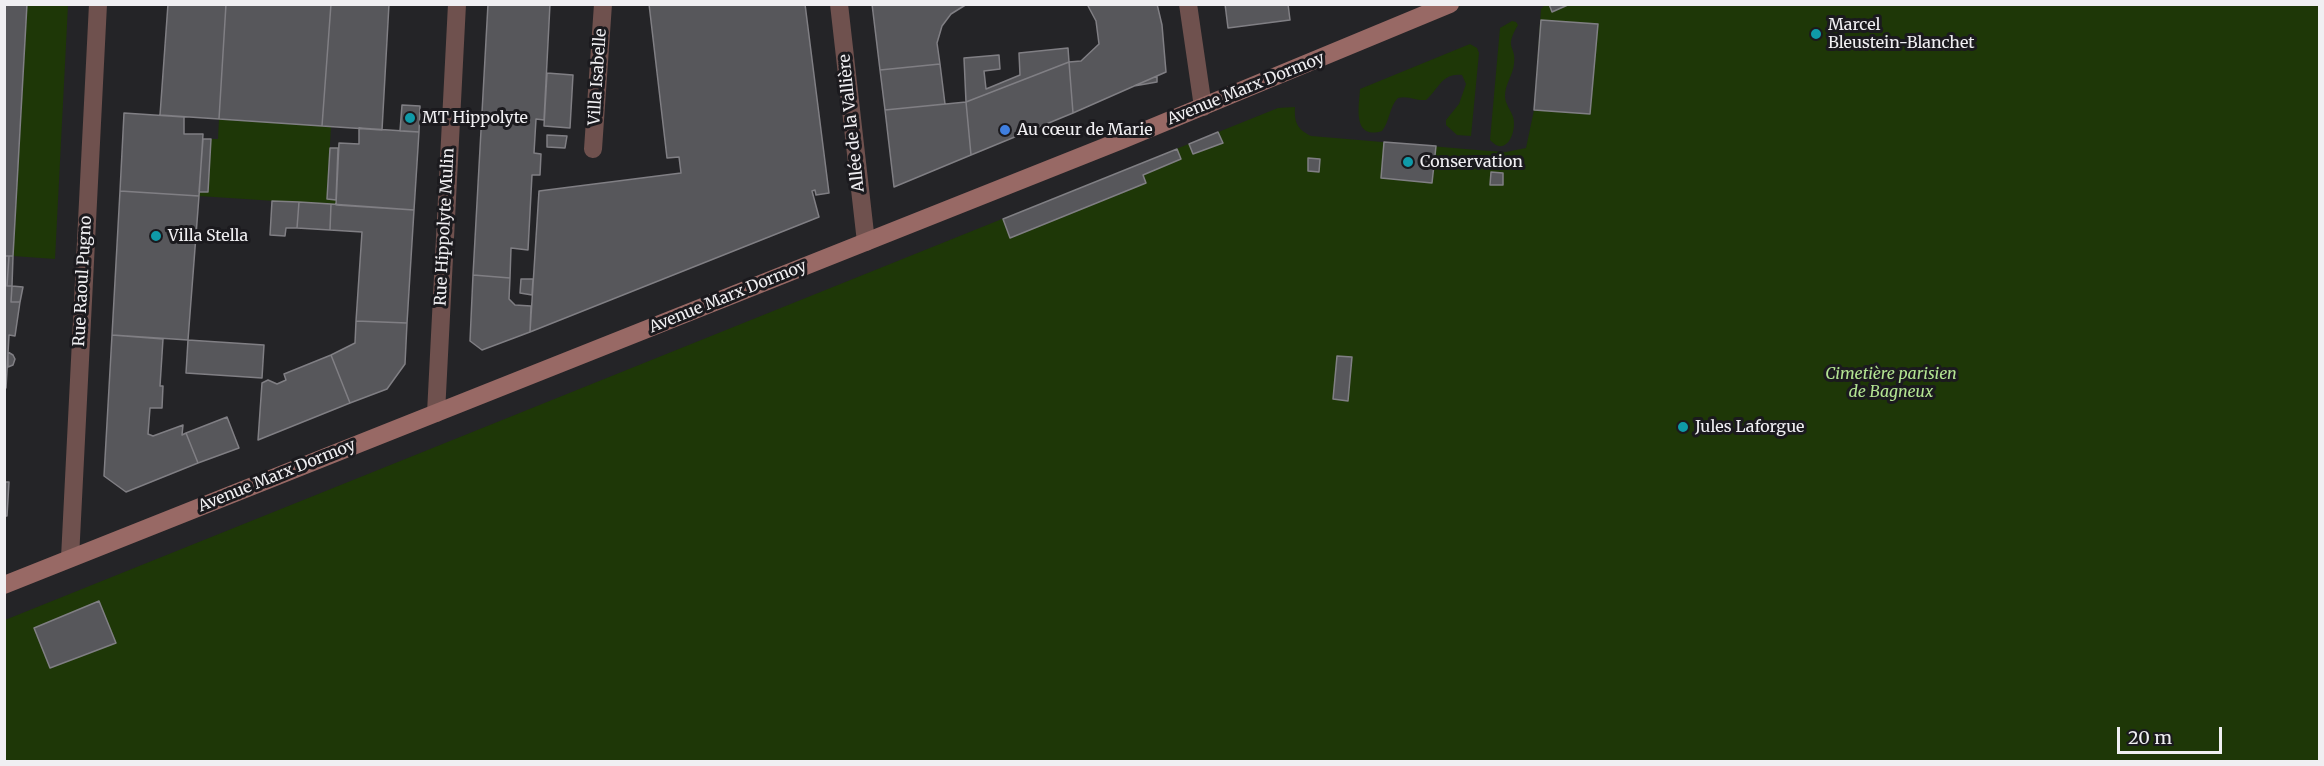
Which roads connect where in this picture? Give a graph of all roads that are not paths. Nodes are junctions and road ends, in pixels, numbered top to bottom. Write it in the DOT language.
graph roads {
  1 [pos="98,4"];
  2 [pos="457,4"];
  3 [pos="603,4"];
  4 [pos="839,4"];
  5 [pos="1188,4"];
  6 [pos="1450,4"];
  7 [pos="1203,107"];
  8 [pos="594,149"];
  9 [pos="866,242"];
  10 [pos="436,413"];
  11 [pos="70,558"];
  12 [pos="4,585"];
  1 -- 11 [label="street, Rue Raoul Pugno"];
  2 -- 10 [label="street, Rue Hippolyte Mulin"];
  3 -- 8 [label="street, Villa Isabelle"];
  4 -- 9 [label="street, Allée de la Vallière"];
  5 -- 7 [label="street"];
  6 -- 7 [label="main road, Avenue Marx Dormoy"];
  7 -- 9 [label="main road, Avenue Marx Dormoy"];
  9 -- 10 [label="main road, Avenue Marx Dormoy"];
  10 -- 11 [label="main road, Avenue Marx Dormoy"];
  11 -- 12 [label="main road, Avenue Marx Dormoy"];
}
